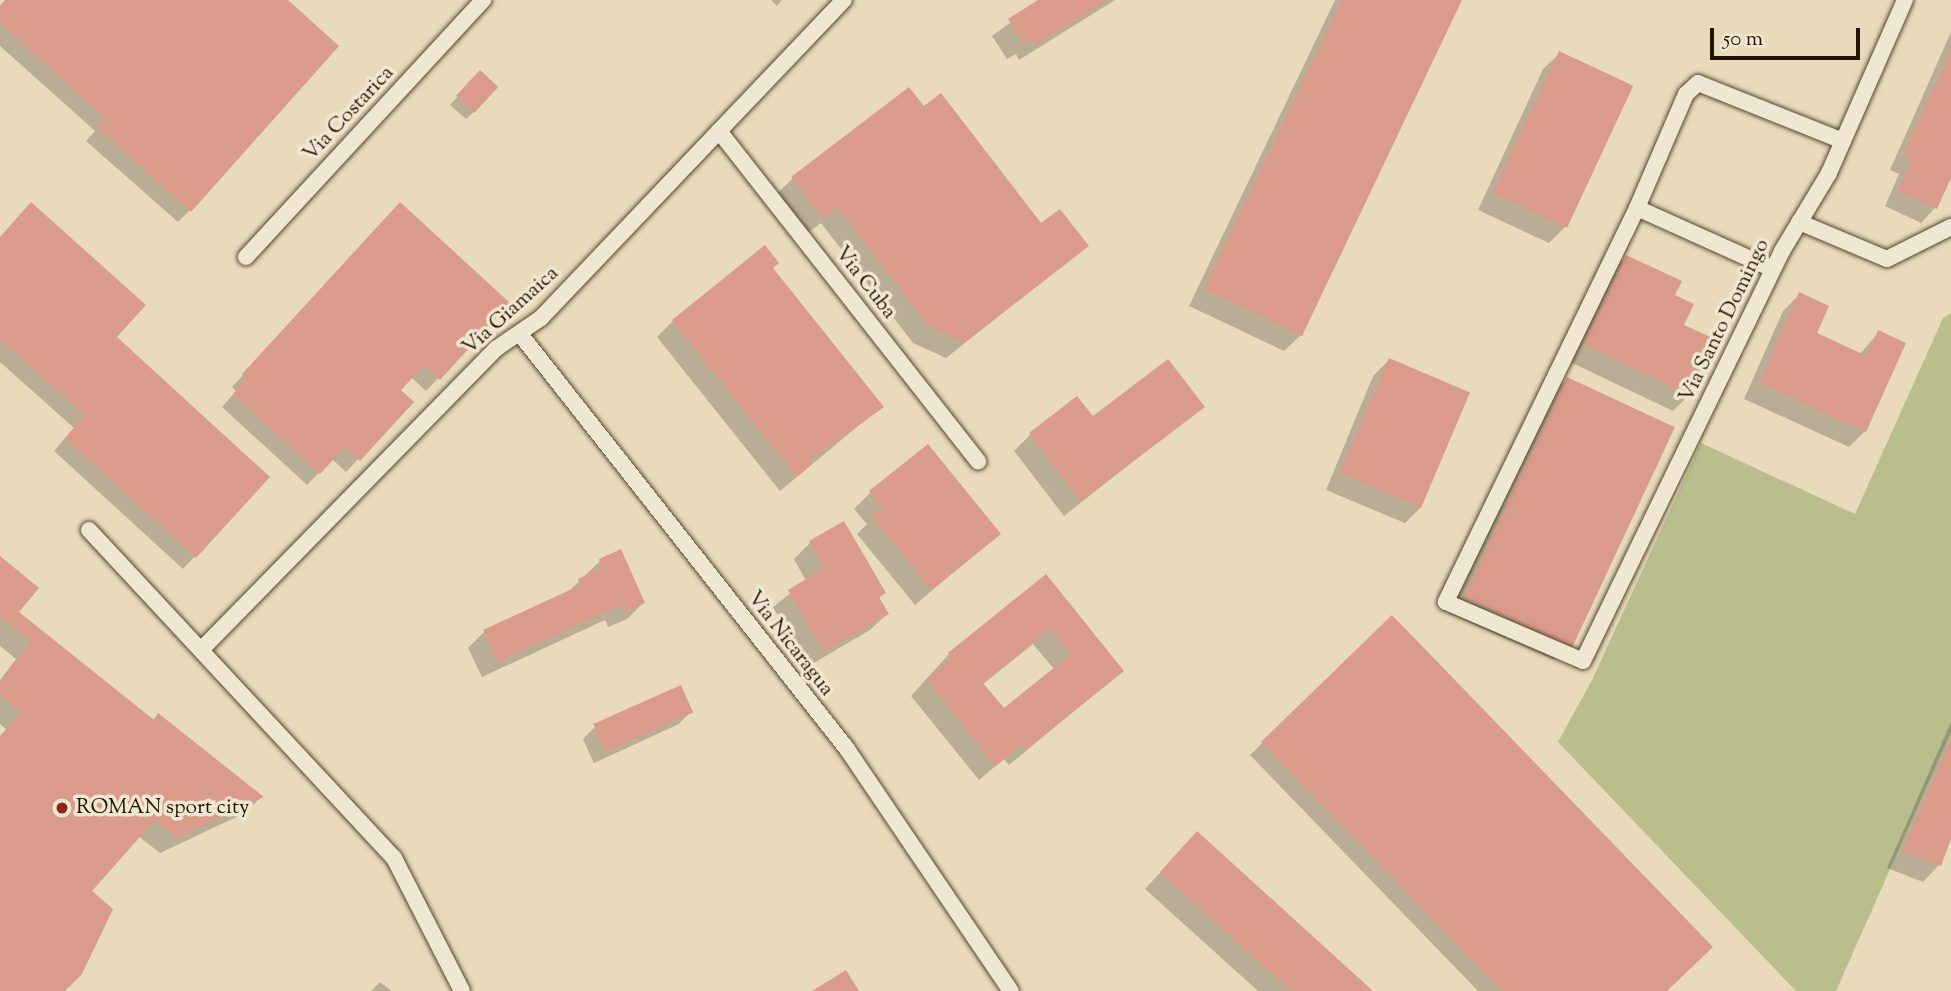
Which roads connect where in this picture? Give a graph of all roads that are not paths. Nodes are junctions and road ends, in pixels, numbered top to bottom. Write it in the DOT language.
graph roads {
  1 [pos="483,0"];
  2 [pos="844,0"];
  3 [pos="1905,0"];
  4 [pos="719,131"];
  5 [pos="1843,141"];
  6 [pos="1637,208"];
  7 [pos="1800,222"];
  8 [pos="1951,227"];
  9 [pos="246,257"];
  10 [pos="1773,270"];
  11 [pos="520,334"];
  12 [pos="978,461"];
  13 [pos="89,530"];
  14 [pos="202,649"];
  15 [pos="462,991"];
  16 [pos="1012,991"];
  1 -- 9 [label="street, Via Costarica"];
  2 -- 4 [label="street, Via Giamaica"];
  3 -- 5 [label="street, Via Santo Domingo"];
  4 -- 11 [label="street, Via Giamaica"];
  4 -- 12 [label="street, Via Cuba"];
  5 -- 6 [label="street"];
  5 -- 7 [label="street, Via Santo Domingo"];
  6 -- 10 [label="street"];
  6 -- 10 [label="street, Via Santo Domingo"];
  7 -- 8 [label="street"];
  7 -- 10 [label="street, Via Santo Domingo"];
  11 -- 14 [label="street, Via Giamaica"];
  11 -- 16 [label="street, Via Nicaragua"];
  13 -- 14 [label="street"];
  14 -- 15 [label="street"];
}
